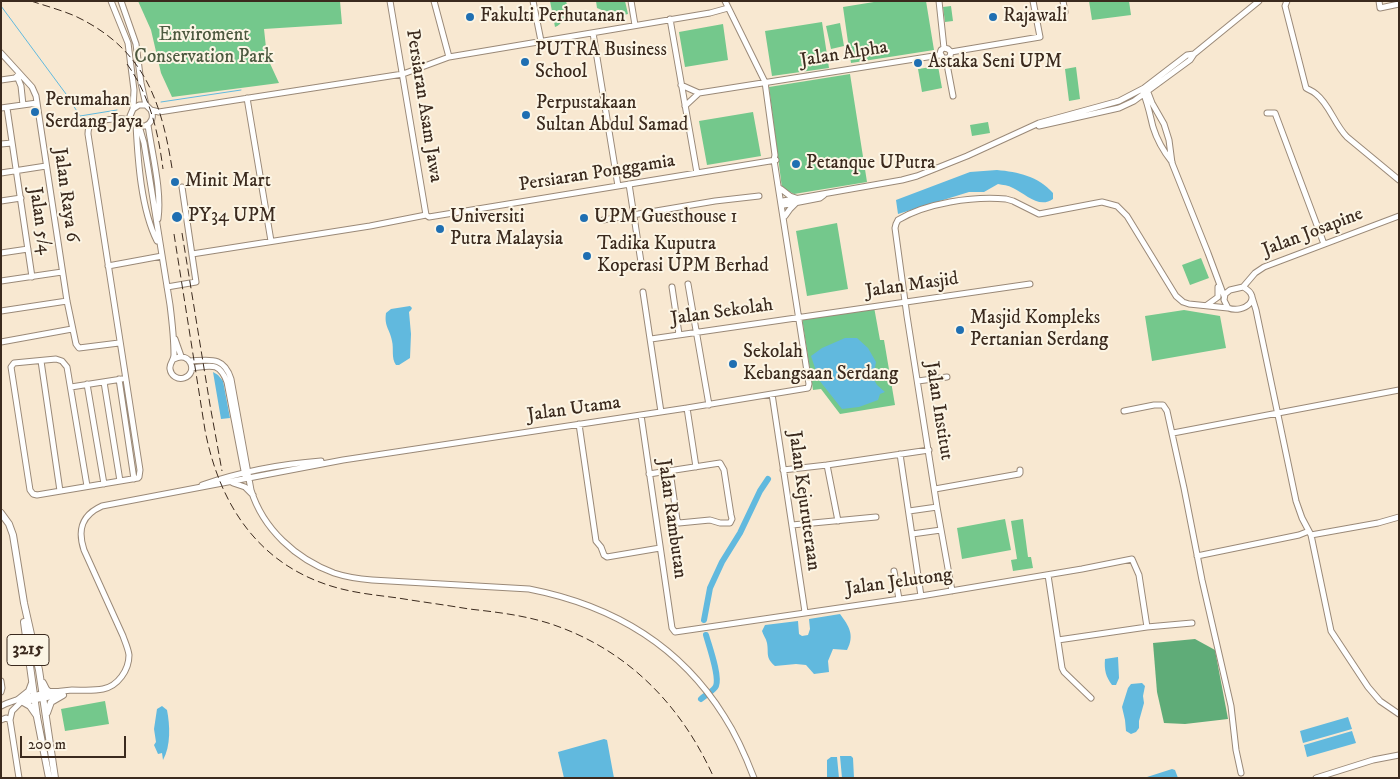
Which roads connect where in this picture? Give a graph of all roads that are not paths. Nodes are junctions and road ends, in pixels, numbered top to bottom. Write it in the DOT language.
graph roads {
  1 [pos="111,1"];
  2 [pos="121,1"];
  3 [pos="390,1"];
  4 [pos="434,1"];
  5 [pos="533,1"];
  6 [pos="631,1"];
  7 [pos="725,1"];
  8 [pos="938,1"];
  9 [pos="1034,1"];
  10 [pos="1063,1"];
  11 [pos="1259,1"];
  12 [pos="1287,1"];
  13 [pos="1379,1"];
  14 [pos="1399,4"];
  15 [pos="728,8"];
  16 [pos="1065,12"];
  17 [pos="670,19"];
  18 [pos="635,25"];
  19 [pos="593,33"];
  20 [pos="541,42"];
  21 [pos="944,48"];
  22 [pos="951,52"];
  23 [pos="1,53"];
  24 [pos="1194,54"];
  25 [pos="940,55"];
  26 [pos="449,58"];
  27 [pos="946,59"];
  28 [pos="402,65"];
  29 [pos="416,69"];
  30 [pos="403,74"];
  31 [pos="18,75"];
  32 [pos="1,80"];
  33 [pos="765,82"];
  34 [pos="681,85"];
  35 [pos="1155,86"];
  36 [pos="1145,91"];
  37 [pos="699,93"];
  38 [pos="953,96"];
  39 [pos="247,98"];
  40 [pos="1134,101"];
  41 [pos="37,103"];
  42 [pos="1150,103"];
  43 [pos="23,105"];
  44 [pos="146,105"];
  45 [pos="685,106"];
  46 [pos="4,108"];
  47 [pos="133,109"];
  48 [pos="151,110"];
  49 [pos="159,112"];
  50 [pos="1267,113"];
  51 [pos="153,116"];
  52 [pos="140,125"];
  53 [pos="1035,126"];
  54 [pos="1169,140"];
  55 [pos="12,143"];
  56 [pos="1,144"];
  57 [pos="1161,144"];
  58 [pos="775,158"];
  59 [pos="1172,163"];
  60 [pos="46,166"];
  61 [pos="16,170"];
  62 [pos="1,172"];
  63 [pos="697,173"];
  64 [pos="777,179"];
  65 [pos="1399,180"];
  66 [pos="628,184"];
  67 [pos="618,186"];
  68 [pos="182,187"];
  69 [pos="781,189"];
  70 [pos="759,196"];
  71 [pos="21,198"];
  72 [pos="796,200"];
  73 [pos="1,201"];
  74 [pos="783,203"];
  75 [pos="426,215"];
  76 [pos="634,215"];
  77 [pos="785,216"];
  78 [pos="1399,216"];
  79 [pos="603,220"];
  80 [pos="785,232"];
  81 [pos="158,235"];
  82 [pos="271,241"];
  83 [pos="1324,244"];
  84 [pos="160,246"];
  85 [pos="28,249"];
  86 [pos="1,253"];
  87 [pos="192,254"];
  88 [pos="162,256"];
  89 [pos="641,262"];
  90 [pos="108,266"];
  91 [pos="791,266"];
  92 [pos="62,272"];
  93 [pos="1216,275"];
  94 [pos="32,277"];
  95 [pos="1252,277"];
  96 [pos="1,281"];
  97 [pos="688,284"];
  98 [pos="1030,284"];
  99 [pos="1220,285"];
  100 [pos="167,286"];
  101 [pos="672,286"];
  102 [pos="1243,287"];
  103 [pos="1230,290"];
  104 [pos="643,292"];
  105 [pos="1252,295"];
  106 [pos="1224,297"];
  107 [pos="67,301"];
  108 [pos="905,301"];
  109 [pos="1206,305"];
  110 [pos="1228,308"];
  111 [pos="1243,308"];
  112 [pos="1,311"];
  113 [pos="798,317"];
  114 [pos="1258,322"];
  115 [pos="72,329"];
  116 [pos="173,331"];
  117 [pos="697,333"];
  118 [pos="679,334"];
  119 [pos="651,339"];
  120 [pos="1,342"];
  121 [pos="119,343"];
  122 [pos="181,356"];
  123 [pos="174,359"];
  124 [pos="40,361"];
  125 [pos="190,361"];
  126 [pos="192,368"];
  127 [pos="947,377"];
  128 [pos="122,379"];
  129 [pos="918,381"];
  130 [pos="104,382"];
  131 [pos="87,384"];
  132 [pos="71,387"];
  133 [pos="1399,390"];
  134 [pos="772,394"];
  135 [pos="709,405"];
  136 [pos="687,408"];
  137 [pos="1124,411"];
  138 [pos="661,412"];
  139 [pos="1277,414"];
  140 [pos="641,415"];
  141 [pos="578,424"];
  142 [pos="1173,433"];
  143 [pos="929,450"];
  144 [pos="900,454"];
  145 [pos="827,465"];
  146 [pos="696,467"];
  147 [pos="783,470"];
  148 [pos="1020,470"];
  149 [pos="670,471"];
  150 [pos="649,474"];
  151 [pos="247,475"];
  152 [pos="120,481"];
  153 [pos="229,482"];
  154 [pos="104,484"];
  155 [pos="87,486"];
  156 [pos="935,489"];
  157 [pos="60,491"];
  158 [pos="182,491"];
  159 [pos="252,493"];
  160 [pos="937,507"];
  161 [pos="909,511"];
  162 [pos="1,513"];
  163 [pos="876,517"];
  164 [pos="1399,517"];
  165 [pos="838,521"];
  166 [pos="792,525"];
  167 [pos="941,530"];
  168 [pos="1310,533"];
  169 [pos="912,534"];
  170 [pos="660,548"];
  171 [pos="1197,556"];
  172 [pos="894,571"];
  173 [pos="1048,575"];
  174 [pos="952,591"];
  175 [pos="921,596"];
  176 [pos="899,599"];
  177 [pos="24,603"];
  178 [pos="805,612"];
  179 [pos="1192,623"];
  180 [pos="1147,627"];
  181 [pos="672,628"];
  182 [pos="1058,640"];
  183 [pos="39,670"];
  184 [pos="32,679"];
  185 [pos="1,681"];
  186 [pos="2,691"];
  187 [pos="62,693"];
  188 [pos="43,697"];
  189 [pos="35,698"];
  190 [pos="1091,698"];
  191 [pos="21,701"];
  192 [pos="1,706"];
  193 [pos="1399,714"];
  194 [pos="37,717"];
  195 [pos="46,718"];
  196 [pos="1,720"];
  197 [pos="10,720"];
  198 [pos="1399,755"];
  199 [pos="1241,773"];
  200 [pos="19,778"];
  201 [pos="48,778"];
  202 [pos="55,778"];
  203 [pos="754,778"];
  204 [pos="1316,778"];
  1 -- 47 [label="street"];
  2 -- 44 [label="street"];
  3 -- 28 [label="street, Persiaran Asam Jawa"];
  4 -- 26 [label="street"];
  5 -- 20 [label="street"];
  6 -- 18 [label="street"];
  7 -- 15 [label="street"];
  8 -- 21 [label="street"];
  9 -- 22 [label="street"];
  10 -- 16 [label="street"];
  11 -- 24 [label="street"];
  12 -- 65 [label="street"];
  13 -- 14 [label="street"];
  15 -- 17 [label="street"];
  15 -- 33 [label="street"];
  17 -- 18 [label="street"];
  17 -- 34 [label="street"];
  18 -- 19 [label="street"];
  19 -- 20 [label="street"];
  19 -- 67 [label="street"];
  20 -- 26 [label="street"];
  21 -- 22 [label="street"];
  21 -- 25 [label="street"];
  22 -- 27 [label="street"];
  23 -- 31 [label="street, Jalan Raya 6"];
  24 -- 35 [label="street"];
  24 -- 36 [label="street"];
  25 -- 27 [label="street"];
  25 -- 33 [label="street, Jalan Alpha"];
  26 -- 29 [label="street"];
  27 -- 38 [label="street"];
  28 -- 29 [label="street"];
  28 -- 30 [label="street, Persiaran Asam Jawa"];
  29 -- 30 [label="street"];
  30 -- 39 [label="street"];
  30 -- 75 [label="street, Persiaran Asam Jawa"];
  31 -- 32 [label="street"];
  31 -- 41 [label="street, Jalan Raya 6"];
  31 -- 43 [label="street"];
  33 -- 37 [label="street, Jalan Alpha"];
  33 -- 58 [label="street"];
  34 -- 37 [label="street"];
  34 -- 45 [label="street"];
  35 -- 36 [label="street"];
  35 -- 42 [label="street"];
  36 -- 40 [label="street"];
  36 -- 42 [label="street"];
  36 -- 53 [label="street"];
  37 -- 45 [label="street"];
  39 -- 49 [label="street"];
  39 -- 82 [label="street"];
  40 -- 42 [label="street"];
  40 -- 53 [label="street"];
  41 -- 43 [label="street"];
  41 -- 60 [label="street, Jalan Raya 6"];
  42 -- 54 [label="street"];
  42 -- 57 [label="street"];
  43 -- 46 [label="street"];
  44 -- 47 [label="street"];
  44 -- 48 [label="street"];
  45 -- 63 [label="street"];
  46 -- 55 [label="street, Jalan 5/4"];
  47 -- 52 [label="street"];
  48 -- 49 [label="street"];
  48 -- 51 [label="street"];
  49 -- 51 [label="street"];
  50 -- 83 [label="street"];
  51 -- 52 [label="street"];
  52 -- 81 [label="street"];
  52 -- 81 [label="street"];
  52 -- 84 [label="street"];
  52 -- 90 [label="street"];
  53 -- 72 [label="street"];
  54 -- 57 [label="street"];
  54 -- 59 [label="street"];
  55 -- 56 [label="street"];
  55 -- 61 [label="street, Jalan 5/4"];
  57 -- 59 [label="street"];
  58 -- 63 [label="street, Persiaran Ponggamia"];
  58 -- 64 [label="street"];
  58 -- 69 [label="street"];
  59 -- 93 [label="street"];
  60 -- 61 [label="street"];
  60 -- 92 [label="street, Jalan Raya 6"];
  61 -- 62 [label="street"];
  61 -- 71 [label="street, Jalan 5/4"];
  63 -- 66 [label="street, Persiaran Ponggamia"];
  64 -- 74 [label="street"];
  64 -- 80 [label="street"];
  66 -- 67 [label="street, Persiaran Ponggamia"];
  66 -- 76 [label="street"];
  67 -- 75 [label="street, Persiaran Ponggamia"];
  68 -- 87 [label="street"];
  69 -- 72 [label="street"];
  69 -- 74 [label="street"];
  70 -- 76 [label="street"];
  71 -- 73 [label="street"];
  71 -- 85 [label="street, Jalan 5/4"];
  72 -- 74 [label="street"];
  72 -- 77 [label="street"];
  74 -- 77 [label="street"];
  74 -- 80 [label="street"];
  75 -- 82 [label="street, Persiaran Ponggamia"];
  76 -- 79 [label="street"];
  76 -- 89 [label="street"];
  77 -- 91 [label="street"];
  78 -- 83 [label="street, Jalan Josapine"];
  80 -- 91 [label="street"];
  81 -- 84 [label="street"];
  82 -- 87 [label="street, Persiaran Ponggamia"];
  83 -- 95 [label="street, Jalan Josapine"];
  84 -- 88 [label="street"];
  85 -- 86 [label="street"];
  85 -- 94 [label="street, Jalan 5/4"];
  87 -- 100 [label="street"];
  88 -- 90 [label="street"];
  88 -- 100 [label="street"];
  90 -- 121 [label="street"];
  91 -- 113 [label="street"];
  92 -- 94 [label="street"];
  92 -- 107 [label="street, Jalan Raya 6"];
  93 -- 99 [label="street"];
  93 -- 109 [label="street"];
  94 -- 96 [label="street"];
  95 -- 102 [label="street, Jalan Josapine"];
  95 -- 105 [label="street"];
  97 -- 117 [label="street"];
  98 -- 108 [label="street, Jalan Masjid"];
  99 -- 103 [label="street"];
  99 -- 106 [label="street"];
  100 -- 116 [label="street"];
  101 -- 118 [label="street"];
  102 -- 103 [label="street"];
  102 -- 105 [label="street"];
  103 -- 106 [label="street"];
  104 -- 119 [label="street"];
  105 -- 111 [label="street"];
  105 -- 114 [label="street"];
  106 -- 109 [label="street"];
  106 -- 110 [label="street"];
  107 -- 112 [label="street"];
  107 -- 115 [label="street, Jalan Raya 6"];
  108 -- 109 [label="street, Jalan Institut"];
  108 -- 113 [label="street, Jalan Masjid"];
  108 -- 129 [label="street, Jalan Institut"];
  109 -- 110 [label="street"];
  110 -- 111 [label="street"];
  111 -- 114 [label="street"];
  113 -- 117 [label="street, Jalan Sekolah"];
  113 -- 134 [label="street, Jalan Utama"];
  114 -- 139 [label="street"];
  115 -- 120 [label="street"];
  115 -- 121 [label="street, Jalan Raya 6"];
  116 -- 122 [label="street"];
  116 -- 123 [label="street"];
  117 -- 118 [label="street, Jalan Sekolah"];
  117 -- 135 [label="street"];
  118 -- 119 [label="street, Jalan Sekolah"];
  119 -- 138 [label="street"];
  121 -- 128 [label="street"];
  122 -- 123 [label="street"];
  122 -- 125 [label="street"];
  123 -- 126 [label="street"];
  124 -- 132 [label="street"];
  124 -- 157 [label="street"];
  124 -- 157 [label="street"];
  125 -- 126 [label="street"];
  125 -- 151 [label="street"];
  126 -- 151 [label="street"];
  127 -- 129 [label="street"];
  128 -- 130 [label="street"];
  128 -- 152 [label="street"];
  129 -- 143 [label="street, Jalan Institut"];
  130 -- 131 [label="street"];
  130 -- 152 [label="street"];
  131 -- 132 [label="street"];
  131 -- 154 [label="street"];
  132 -- 155 [label="street"];
  133 -- 139 [label="street"];
  134 -- 135 [label="street, Jalan Utama"];
  134 -- 147 [label="street, Jalan Kejuruteraan"];
  135 -- 136 [label="street, Jalan Utama"];
  136 -- 138 [label="street, Jalan Utama"];
  136 -- 146 [label="street"];
  137 -- 142 [label="street"];
  138 -- 140 [label="street, Jalan Utama"];
  139 -- 142 [label="street"];
  139 -- 168 [label="street"];
  140 -- 141 [label="street, Jalan Utama"];
  140 -- 150 [label="street, Jalan Rambutan"];
  141 -- 151 [label="street, Jalan Utama"];
  141 -- 170 [label="street"];
  142 -- 171 [label="street"];
  143 -- 144 [label="street"];
  143 -- 156 [label="street, Jalan Institut"];
  144 -- 145 [label="street"];
  144 -- 161 [label="street"];
  145 -- 147 [label="street"];
  145 -- 165 [label="street"];
  146 -- 149 [label="street"];
  146 -- 149 [label="street"];
  147 -- 166 [label="street, Jalan Kejuruteraan"];
  148 -- 156 [label="street"];
  149 -- 150 [label="street"];
  150 -- 170 [label="street, Jalan Rambutan"];
  151 -- 153 [label="street"];
  151 -- 158 [label="street"];
  151 -- 159 [label="street"];
  152 -- 154 [label="street"];
  153 -- 158 [label="street"];
  153 -- 159 [label="street"];
  154 -- 155 [label="street"];
  155 -- 157 [label="street"];
  156 -- 160 [label="street, Jalan Institut"];
  158 -- 187 [label="street"];
  159 -- 203 [label="street"];
  160 -- 161 [label="street"];
  160 -- 167 [label="street, Jalan Institut"];
  161 -- 169 [label="street"];
  162 -- 177 [label="main road, 3215"];
  163 -- 165 [label="street"];
  164 -- 168 [label="street"];
  165 -- 166 [label="street"];
  166 -- 178 [label="street, Jalan Kejuruteraan"];
  167 -- 169 [label="street"];
  167 -- 174 [label="street, Jalan Institut"];
  168 -- 171 [label="street"];
  168 -- 193 [label="street"];
  169 -- 175 [label="street"];
  170 -- 181 [label="street, Jalan Rambutan"];
  171 -- 199 [label="street"];
  172 -- 176 [label="street"];
  173 -- 174 [label="street, Jalan Jelutong"];
  173 -- 180 [label="street, Jalan Jelutong"];
  173 -- 182 [label="street"];
  174 -- 175 [label="street, Jalan Jelutong"];
  175 -- 176 [label="street, Jalan Jelutong"];
  176 -- 178 [label="street, Jalan Jelutong"];
  177 -- 183 [label="main road, 3215"];
  177 -- 184 [label="main road, 3215"];
  178 -- 181 [label="street, Jalan Jelutong"];
  179 -- 180 [label="street"];
  180 -- 182 [label="street"];
  182 -- 190 [label="street"];
  183 -- 187 [label="main road"];
  183 -- 188 [label="main road, 3215"];
  184 -- 189 [label="main road, 3215"];
  184 -- 191 [label="main road"];
  185 -- 186 [label="street"];
  187 -- 188 [label="street"];
  187 -- 195 [label="main road"];
  188 -- 189 [label="street"];
  188 -- 195 [label="main road, 3215"];
  189 -- 191 [label="street"];
  189 -- 194 [label="main road, 3215"];
  191 -- 192 [label="street"];
  191 -- 194 [label="main road"];
  191 -- 197 [label="street"];
  194 -- 201 [label="main road, 3215"];
  195 -- 202 [label="main road, 3215"];
  196 -- 197 [label="street"];
  197 -- 200 [label="street"];
  198 -- 204 [label="street"];
}
